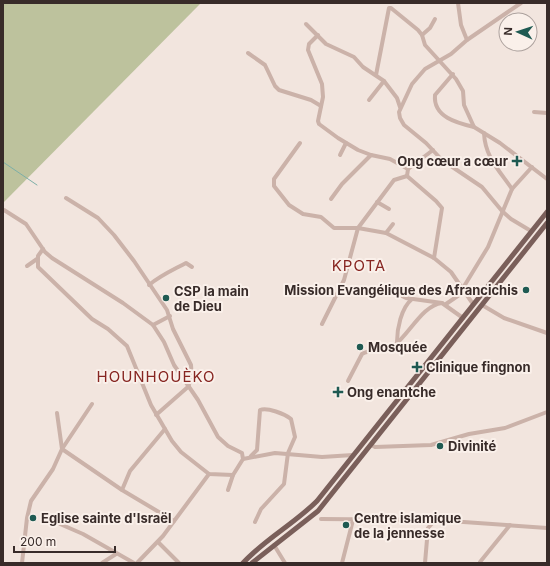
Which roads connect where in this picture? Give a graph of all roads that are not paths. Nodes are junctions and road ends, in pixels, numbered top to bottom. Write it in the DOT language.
graph roads {
  1 [pos="458,3"];
  2 [pos="521,3"];
  3 [pos="435,20"];
  4 [pos="306,24"];
  5 [pos="318,35"];
  6 [pos="422,35"];
  7 [pos="467,40"];
  8 [pos="248,53"];
  9 [pos="439,61"];
  10 [pos="453,74"];
  11 [pos="376,75"];
  12 [pos="384,82"];
  13 [pos="369,100"];
  14 [pos="321,106"];
  15 [pos="400,107"];
  16 [pos="534,112"];
  17 [pos="547,112"];
  18 [pos="474,127"];
  19 [pos="484,133"];
  20 [pos="300,143"];
  21 [pos="346,143"];
  22 [pos="433,150"];
  23 [pos="340,155"];
  24 [pos="371,155"];
  25 [pos="532,167"];
  26 [pos="408,169"];
  27 [pos="407,176"];
  28 [pos="547,178"];
  29 [pos="512,189"];
  30 [pos="66,198"];
  31 [pos="331,199"];
  32 [pos="377,202"];
  33 [pos="389,209"];
  34 [pos="4,210"];
  35 [pos="502,211"];
  36 [pos="547,212"];
  37 [pos="393,224"];
  38 [pos="546,225"];
  39 [pos="358,228"];
  40 [pos="531,231"];
  41 [pos="386,233"];
  42 [pos="43,249"];
  43 [pos="434,258"];
  44 [pos="37,259"];
  45 [pos="27,266"];
  46 [pos="192,267"];
  47 [pos="149,285"];
  48 [pos="464,289"];
  49 [pos="362,292"];
  50 [pos="412,299"];
  51 [pos="444,303"];
  52 [pos="474,304"];
  53 [pos="482,305"];
  54 [pos="170,316"];
  55 [pos="463,318"];
  56 [pos="322,324"];
  57 [pos="152,325"];
  58 [pos="547,333"];
  59 [pos="397,343"];
  60 [pos="348,381"];
  61 [pos="189,385"];
  62 [pos="92,404"];
  63 [pos="547,412"];
  64 [pos="57,413"];
  65 [pos="156,416"];
  66 [pos="165,429"];
  67 [pos="371,445"];
  68 [pos="62,449"];
  69 [pos="288,453"];
  70 [pos="353,455"];
  71 [pos="251,456"];
  72 [pos="243,459"];
  73 [pos="209,474"];
  74 [pos="233,475"];
  75 [pos="122,490"];
  76 [pos="228,490"];
  77 [pos="321,519"];
  78 [pos="353,520"];
  79 [pos="421,520"];
  80 [pos="435,520"];
  81 [pos="174,521"];
  82 [pos="255,522"];
  83 [pos="60,524"];
  84 [pos="510,525"];
  85 [pos="428,528"];
  86 [pos="547,528"];
  87 [pos="158,542"];
  88 [pos="274,545"];
  89 [pos="116,554"];
  90 [pos="480,562"];
  91 [pos="22,563"];
  92 [pos="102,563"];
  93 [pos="136,563"];
  94 [pos="178,563"];
  95 [pos="243,563"];
  96 [pos="252,563"];
  97 [pos="285,563"];
  98 [pos="343,563"];
  99 [pos="425,563"];
  1 -- 7 [label="street"];
  2 -- 7 [label="street"];
  3 -- 6 [label="street"];
  4 -- 5 [label="street"];
  5 -- 11 [label="street"];
  5 -- 14 [label="street"];
  6 -- 9 [label="street"];
  6 -- 11 [label="street"];
  7 -- 9 [label="street"];
  8 -- 14 [label="street"];
  9 -- 10 [label="street"];
  9 -- 15 [label="street"];
  10 -- 18 [label="street"];
  10 -- 18 [label="street"];
  11 -- 12 [label="street"];
  12 -- 13 [label="street"];
  12 -- 15 [label="street"];
  14 -- 21 [label="street"];
  15 -- 22 [label="street"];
  16 -- 17 [label="street"];
  18 -- 19 [label="street"];
  19 -- 25 [label="street"];
  19 -- 29 [label="street"];
  20 -- 39 [label="street"];
  21 -- 23 [label="street"];
  21 -- 24 [label="street"];
  22 -- 26 [label="street"];
  22 -- 35 [label="street"];
  24 -- 26 [label="street"];
  24 -- 31 [label="street"];
  25 -- 28 [label="street"];
  25 -- 29 [label="street"];
  26 -- 27 [label="street"];
  27 -- 32 [label="street"];
  27 -- 43 [label="street"];
  29 -- 35 [label="street"];
  30 -- 47 [label="street"];
  32 -- 33 [label="street"];
  32 -- 39 [label="street"];
  34 -- 42 [label="street"];
  35 -- 40 [label="street"];
  35 -- 48 [label="street"];
  36 -- 40 [label="main road"];
  37 -- 41 [label="street"];
  38 -- 53 [label="main road"];
  39 -- 41 [label="street"];
  39 -- 56 [label="street"];
  40 -- 52 [label="main road"];
  41 -- 43 [label="street"];
  42 -- 44 [label="street"];
  42 -- 57 [label="street"];
  43 -- 48 [label="street"];
  44 -- 45 [label="street"];
  44 -- 65 [label="street"];
  46 -- 47 [label="street"];
  47 -- 54 [label="street"];
  48 -- 51 [label="street"];
  48 -- 52 [label="street"];
  49 -- 50 [label="street"];
  50 -- 51 [label="street"];
  50 -- 59 [label="street"];
  51 -- 55 [label="street"];
  51 -- 59 [label="street"];
  52 -- 55 [label="main road"];
  53 -- 58 [label="street"];
  53 -- 67 [label="main road"];
  54 -- 57 [label="street"];
  54 -- 61 [label="street"];
  55 -- 70 [label="main road"];
  57 -- 61 [label="street"];
  59 -- 60 [label="street"];
  61 -- 65 [label="street"];
  61 -- 72 [label="street"];
  62 -- 68 [label="street"];
  63 -- 67 [label="street"];
  64 -- 68 [label="street"];
  65 -- 66 [label="street"];
  66 -- 73 [label="street"];
  66 -- 75 [label="street"];
  67 -- 88 [label="main road"];
  68 -- 75 [label="street"];
  68 -- 91 [label="street"];
  69 -- 70 [label="street"];
  69 -- 71 [label="street"];
  69 -- 71 [label="street"];
  69 -- 82 [label="street"];
  70 -- 95 [label="main road"];
  71 -- 72 [label="street"];
  72 -- 74 [label="street"];
  73 -- 74 [label="street"];
  73 -- 81 [label="street"];
  74 -- 76 [label="street"];
  75 -- 81 [label="street"];
  77 -- 78 [label="street"];
  78 -- 79 [label="street"];
  78 -- 98 [label="street"];
  79 -- 80 [label="street"];
  79 -- 85 [label="street"];
  80 -- 84 [label="street"];
  80 -- 85 [label="street"];
  81 -- 87 [label="street"];
  83 -- 89 [label="street"];
  84 -- 86 [label="street"];
  84 -- 90 [label="street"];
  85 -- 99 [label="street"];
  87 -- 93 [label="street"];
  87 -- 94 [label="street"];
  88 -- 96 [label="main road"];
  88 -- 97 [label="street"];
  89 -- 92 [label="street"];
  89 -- 93 [label="street"];
}
